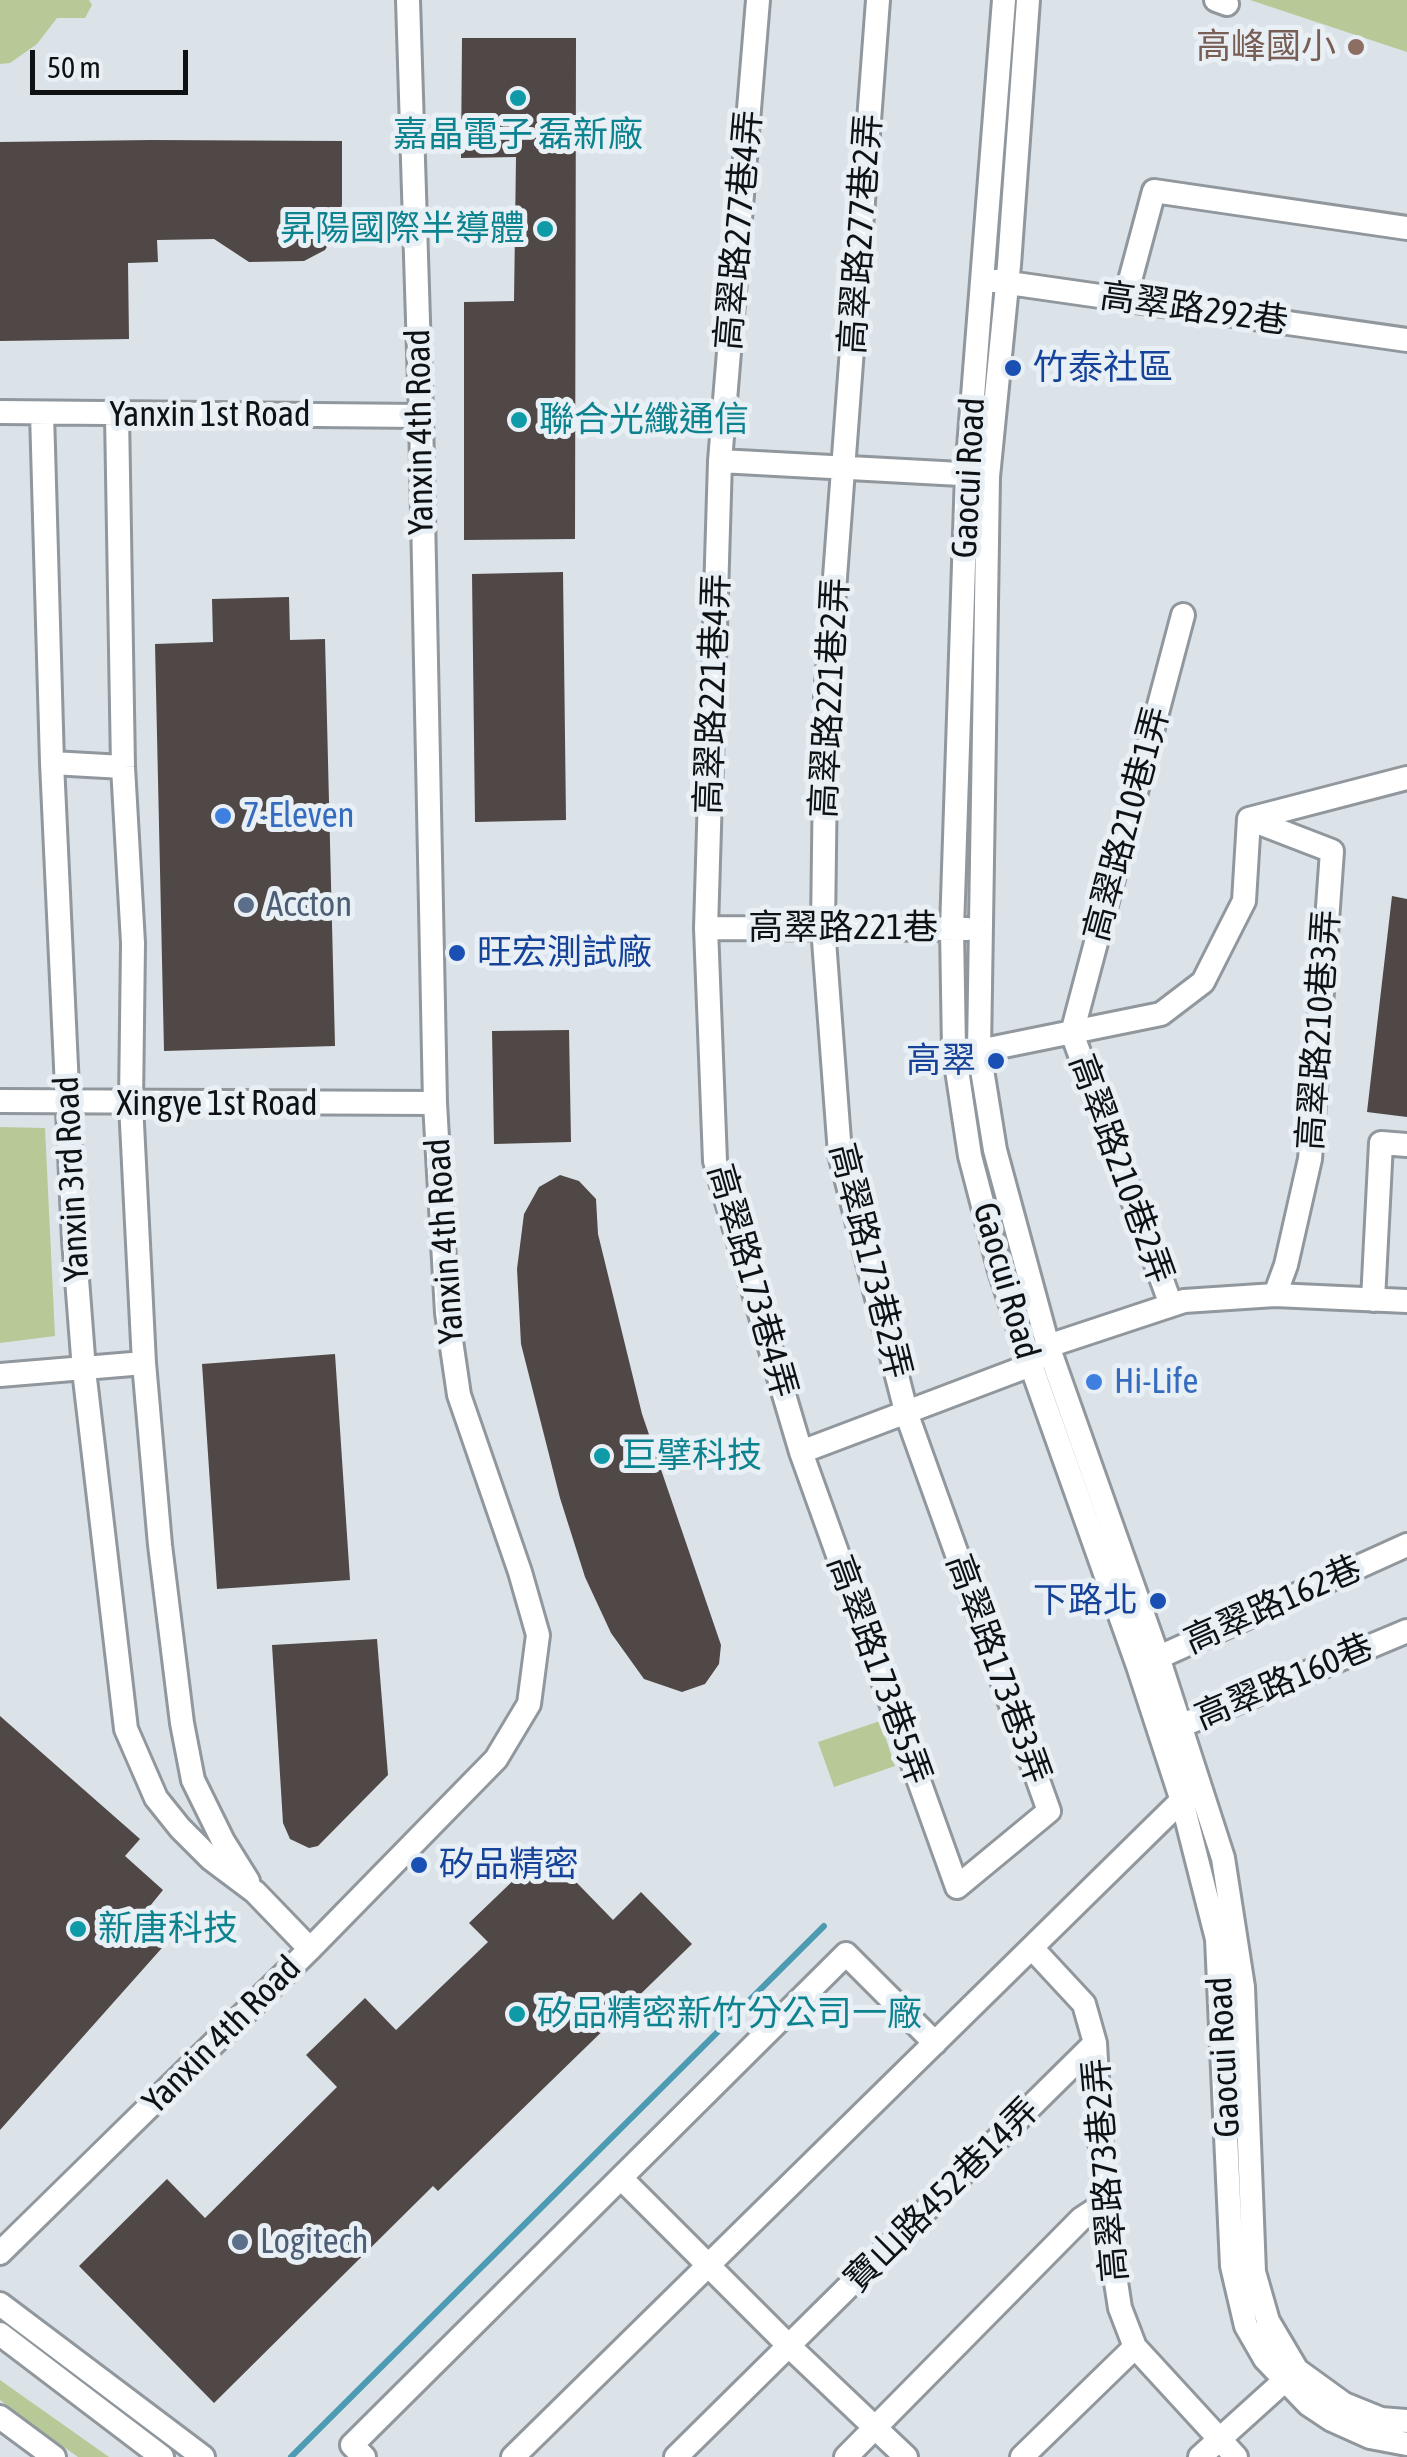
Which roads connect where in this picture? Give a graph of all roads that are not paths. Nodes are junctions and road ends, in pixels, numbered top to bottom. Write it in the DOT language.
graph roads {
  1 [pos="408,0"];
  2 [pos="758,0"];
  3 [pos="878,0"];
  4 [pos="1004,0"];
  5 [pos="1028,0"];
  6 [pos="1407,228"];
  7 [pos="982,280"];
  8 [pos="1007,283"];
  9 [pos="1125,299"];
  10 [pos="1407,340"];
  11 [pos="0,412"];
  12 [pos="42,413"];
  13 [pos="118,415"];
  14 [pos="420,416"];
  15 [pos="720,460"];
  16 [pos="844,468"];
  17 [pos="977,475"];
  18 [pos="1183,615"];
  19 [pos="52,764"];
  20 [pos="123,767"];
  21 [pos="1407,778"];
  22 [pos="1248,818"];
  23 [pos="824,927"];
  24 [pos="706,928"];
  25 [pos="952,929"];
  26 [pos="980,930"];
  27 [pos="1072,1032"];
  28 [pos="954,1050"];
  29 [pos="979,1050"];
  30 [pos="0,1102"];
  31 [pos="68,1103"];
  32 [pos="435,1103"];
  33 [pos="131,1104"];
  34 [pos="1407,1144"];
  35 [pos="1275,1295"];
  36 [pos="1373,1300"];
  37 [pos="1407,1301"];
  38 [pos="1170,1305"];
  39 [pos="1048,1346"];
  40 [pos="144,1363"];
  41 [pos="1031,1365"];
  42 [pos="84,1370"];
  43 [pos="0,1375"];
  44 [pos="908,1414"];
  45 [pos="802,1452"];
  46 [pos="1407,1545"];
  47 [pos="1407,1630"];
  48 [pos="1148,1662"];
  49 [pos="1170,1730"];
  50 [pos="1199,1784"];
  51 [pos="1182,1801"];
  52 [pos="957,1887"];
  53 [pos="255,1892"];
  54 [pos="310,1948"];
  55 [pos="1032,1948"];
  56 [pos="935,2044"];
  57 [pos="1095,2044"];
  58 [pos="620,2178"];
  59 [pos="1104,2204"];
  60 [pos="0,2253"];
  61 [pos="707,2266"];
  62 [pos="0,2304"];
  63 [pos="0,2334"];
  64 [pos="789,2346"];
  65 [pos="1136,2348"];
  66 [pos="1290,2375"];
  67 [pos="0,2417"];
  68 [pos="1407,2421"];
  69 [pos="876,2427"];
  70 [pos="1219,2438"];
  71 [pos="1407,2444"];
  72 [pos="358,2451"];
  73 [pos="54,2457"];
  74 [pos="162,2457"];
  75 [pos="203,2457"];
  76 [pos="512,2457"];
  77 [pos="676,2457"];
  78 [pos="846,2457"];
  79 [pos="906,2457"];
  80 [pos="1022,2457"];
  81 [pos="1200,2457"];
  82 [pos="1236,2457"];
  1 -- 14 [label="street, Yanxin 4th Road"];
  2 -- 15 [label="street, 高翠路277巷4弄"];
  3 -- 16 [label="street, 高翠路277巷2弄"];
  4 -- 7 [label="street, Gaocui Road"];
  5 -- 8 [label="street, Gaocui Road"];
  6 -- 9 [label="street"];
  7 -- 8 [label="street, 高翠路292巷"];
  7 -- 17 [label="street, Gaocui Road"];
  8 -- 9 [label="street, 高翠路292巷"];
  8 -- 17 [label="street, Gaocui Road"];
  9 -- 10 [label="street, 高翠路292巷"];
  11 -- 12 [label="street, Yanxin 1st Road"];
  12 -- 13 [label="street, Yanxin 1st Road"];
  12 -- 19 [label="street, Yanxin 3rd Road"];
  13 -- 14 [label="street, Yanxin 1st Road"];
  13 -- 20 [label="street, Yanxin 3rd Road"];
  14 -- 32 [label="street, Yanxin 4th Road"];
  15 -- 16 [label="street"];
  15 -- 24 [label="street, 高翠路221巷4弄"];
  16 -- 17 [label="street"];
  16 -- 23 [label="street, 高翠路221巷2弄"];
  17 -- 25 [label="street, Gaocui Road"];
  17 -- 26 [label="street, Gaocui Road"];
  18 -- 27 [label="street, 高翠路210巷1弄"];
  19 -- 20 [label="street"];
  19 -- 31 [label="street, Yanxin 3rd Road"];
  20 -- 33 [label="street, Yanxin 3rd Road"];
  21 -- 22 [label="street"];
  22 -- 27 [label="street"];
  22 -- 35 [label="street, 高翠路210巷3弄"];
  23 -- 24 [label="street, 高翠路221巷"];
  23 -- 25 [label="street, 高翠路221巷"];
  23 -- 44 [label="street, 高翠路173巷2弄"];
  24 -- 45 [label="street, 高翠路173巷4弄"];
  25 -- 26 [label="street, 高翠路221巷"];
  25 -- 28 [label="street, Gaocui Road"];
  26 -- 29 [label="street, Gaocui Road"];
  27 -- 29 [label="street"];
  27 -- 38 [label="street, 高翠路210巷2弄"];
  28 -- 29 [label="street"];
  28 -- 41 [label="street, Gaocui Road"];
  29 -- 39 [label="street, Gaocui Road"];
  30 -- 31 [label="street, Xingye 1st Road"];
  31 -- 33 [label="street, Xingye 1st Road"];
  31 -- 42 [label="street, Yanxin 3rd Road"];
  32 -- 33 [label="street, Xingye 1st Road"];
  32 -- 54 [label="street, Yanxin 4th Road"];
  33 -- 40 [label="street, Yanxin 3rd Road"];
  34 -- 36 [label="street"];
  35 -- 36 [label="street"];
  35 -- 38 [label="street"];
  36 -- 37 [label="street"];
  38 -- 39 [label="street"];
  39 -- 41 [label="street"];
  39 -- 48 [label="street, Gaocui Road"];
  40 -- 42 [label="street"];
  40 -- 53 [label="street, Yanxin 3rd Road"];
  41 -- 44 [label="street"];
  41 -- 48 [label="street, Gaocui Road"];
  42 -- 43 [label="street"];
  42 -- 53 [label="street, Yanxin 3rd Road"];
  44 -- 45 [label="street"];
  44 -- 52 [label="street, 高翠路173巷3弄"];
  45 -- 52 [label="street, 高翠路173巷5弄"];
  46 -- 48 [label="street, 高翠路162巷"];
  47 -- 49 [label="street, 高翠路160巷"];
  48 -- 49 [label="street, Gaocui Road"];
  49 -- 50 [label="street, Gaocui Road"];
  49 -- 51 [label="street, Gaocui Road"];
  50 -- 51 [label="street"];
  50 -- 66 [label="street, Gaocui Road"];
  51 -- 55 [label="street"];
  51 -- 66 [label="street, Gaocui Road"];
  53 -- 54 [label="street, Yanxin 3rd Road"];
  54 -- 60 [label="street, Yanxin 4th Road"];
  55 -- 56 [label="street"];
  55 -- 57 [label="street, 高翠路73巷2弄"];
  56 -- 58 [label="street"];
  56 -- 61 [label="street"];
  57 -- 59 [label="street, 高翠路73巷2弄"];
  57 -- 64 [label="street, 寶山路452巷14弄"];
  58 -- 61 [label="street"];
  58 -- 72 [label="street"];
  59 -- 65 [label="street, 高翠路73巷2弄"];
  59 -- 69 [label="street"];
  61 -- 64 [label="street"];
  61 -- 76 [label="street"];
  62 -- 75 [label="street"];
  63 -- 74 [label="street"];
  64 -- 69 [label="street"];
  64 -- 77 [label="street, 寶山路452巷14弄"];
  65 -- 70 [label="street, 高翠路73巷2弄"];
  65 -- 80 [label="street"];
  66 -- 68 [label="street, Gaocui Road"];
  66 -- 70 [label="street"];
  66 -- 71 [label="street, Gaocui Road"];
  67 -- 73 [label="street"];
  69 -- 78 [label="street"];
  69 -- 79 [label="street"];
  70 -- 81 [label="street"];
  70 -- 82 [label="street, 高翠路73巷2弄"];
}
